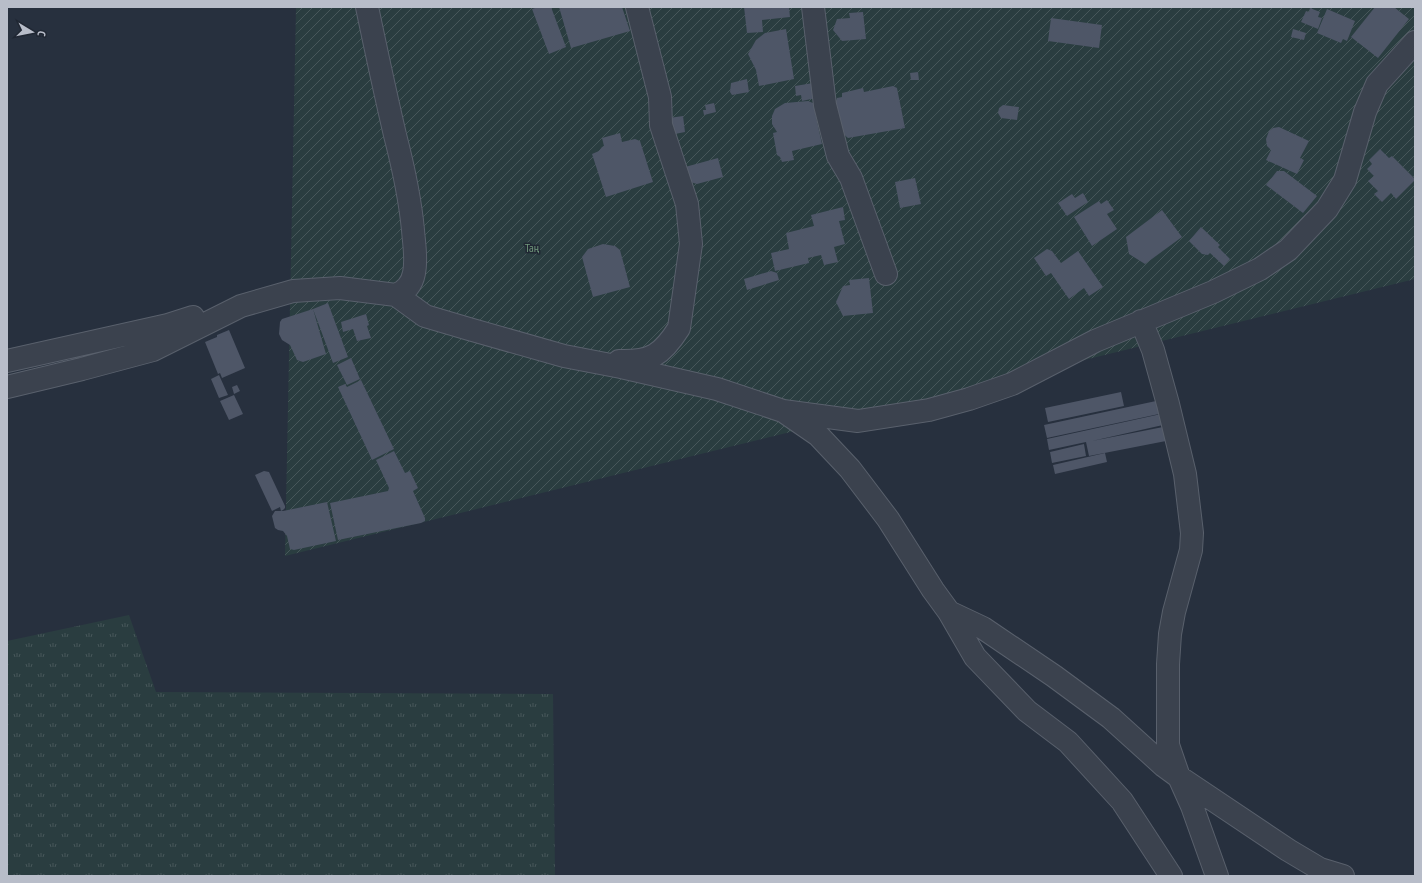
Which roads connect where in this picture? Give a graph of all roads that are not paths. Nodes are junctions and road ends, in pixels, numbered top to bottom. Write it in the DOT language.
graph roads {
  1 [pos="367,7"];
  2 [pos="637,7"];
  3 [pos="813,7"];
  4 [pos="1415,42"];
  5 [pos="886,274"];
  6 [pos="396,295"];
  7 [pos="241,306"];
  8 [pos="1141,321"];
  9 [pos="7,361"];
  10 [pos="601,363"];
  11 [pos="7,387"];
  12 [pos="784,412"];
  13 [pos="949,612"];
  14 [pos="1179,777"];
  15 [pos="1171,876"];
  16 [pos="1218,876"];
  17 [pos="1343,876"];
  1 -- 6 [label="street"];
  2 -- 10 [label="street"];
  3 -- 5 [label="street"];
  4 -- 8 [label="street"];
  6 -- 7 [label="street"];
  6 -- 10 [label="street"];
  7 -- 9 [label="street"];
  7 -- 11 [label="street"];
  8 -- 12 [label="street"];
  8 -- 14 [label="street"];
  10 -- 12 [label="street"];
  12 -- 13 [label="street"];
  13 -- 14 [label="street"];
  13 -- 15 [label="street"];
  14 -- 16 [label="street"];
  14 -- 17 [label="street"];
}
